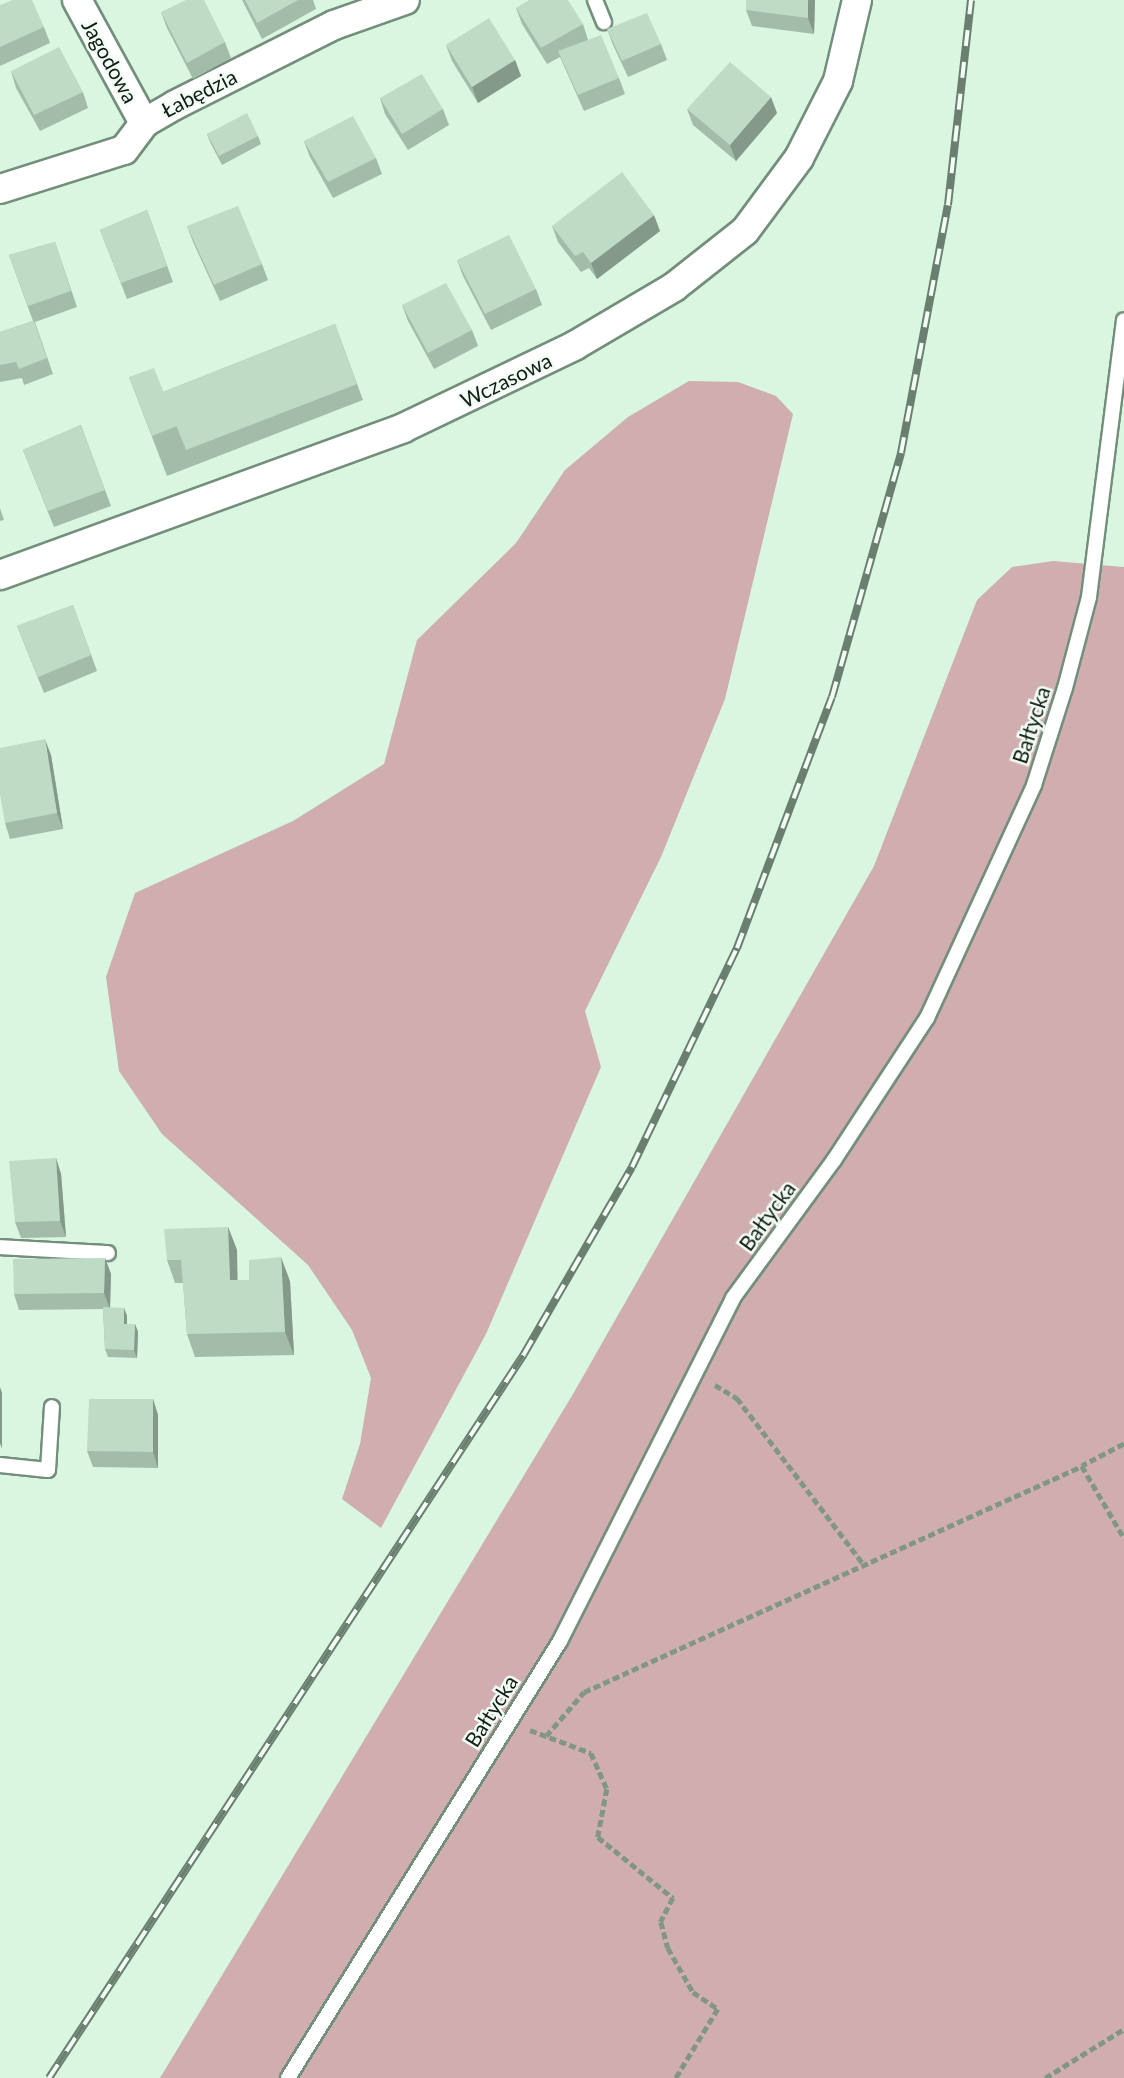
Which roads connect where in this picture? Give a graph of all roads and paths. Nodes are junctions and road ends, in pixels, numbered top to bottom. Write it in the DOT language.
graph roads {
  1 [pos="77,0"];
  2 [pos="405,0"];
  3 [pos="595,0"];
  4 [pos="857,0"];
  5 [pos="604,22"];
  6 [pos="144,123"];
  7 [pos="1,188"];
  8 [pos="1124,320"];
  9 [pos="0,575"];
  10 [pos="0,1247"];
  11 [pos="108,1253"];
  12 [pos="693,1372"];
  13 [pos="52,1407"];
  14 [pos="1124,1444"];
  15 [pos="0,1465"];
  16 [pos="1082,1466"];
  17 [pos="1124,1538"];
  18 [pos="864,1564"];
  19 [pos="509,1723"];
  20 [pos="546,1736"];
  21 [pos="1124,2029"];
  22 [pos="288,2078"];
  23 [pos="676,2078"];
  24 [pos="1045,2078"];
  1 -- 6 [label="street, Jagodowa"];
  2 -- 6 [label="street, Łabędzia"];
  3 -- 5 [label="lane"];
  4 -- 9 [label="street, Wczasowa"];
  6 -- 7 [label="street, Łabędzia"];
  8 -- 12 [label="lane, Bałtycka"];
  10 -- 11 [label="lane"];
  12 -- 18 [label="path"];
  12 -- 19 [label="lane, Bałtycka"];
  13 -- 15 [label="lane"];
  14 -- 16 [label="path"];
  16 -- 17 [label="path"];
  16 -- 18 [label="path"];
  18 -- 20 [label="path"];
  19 -- 20 [label="path"];
  19 -- 22 [label="lane, Bałtycka"];
  20 -- 23 [label="path"];
  21 -- 24 [label="path"];
}
